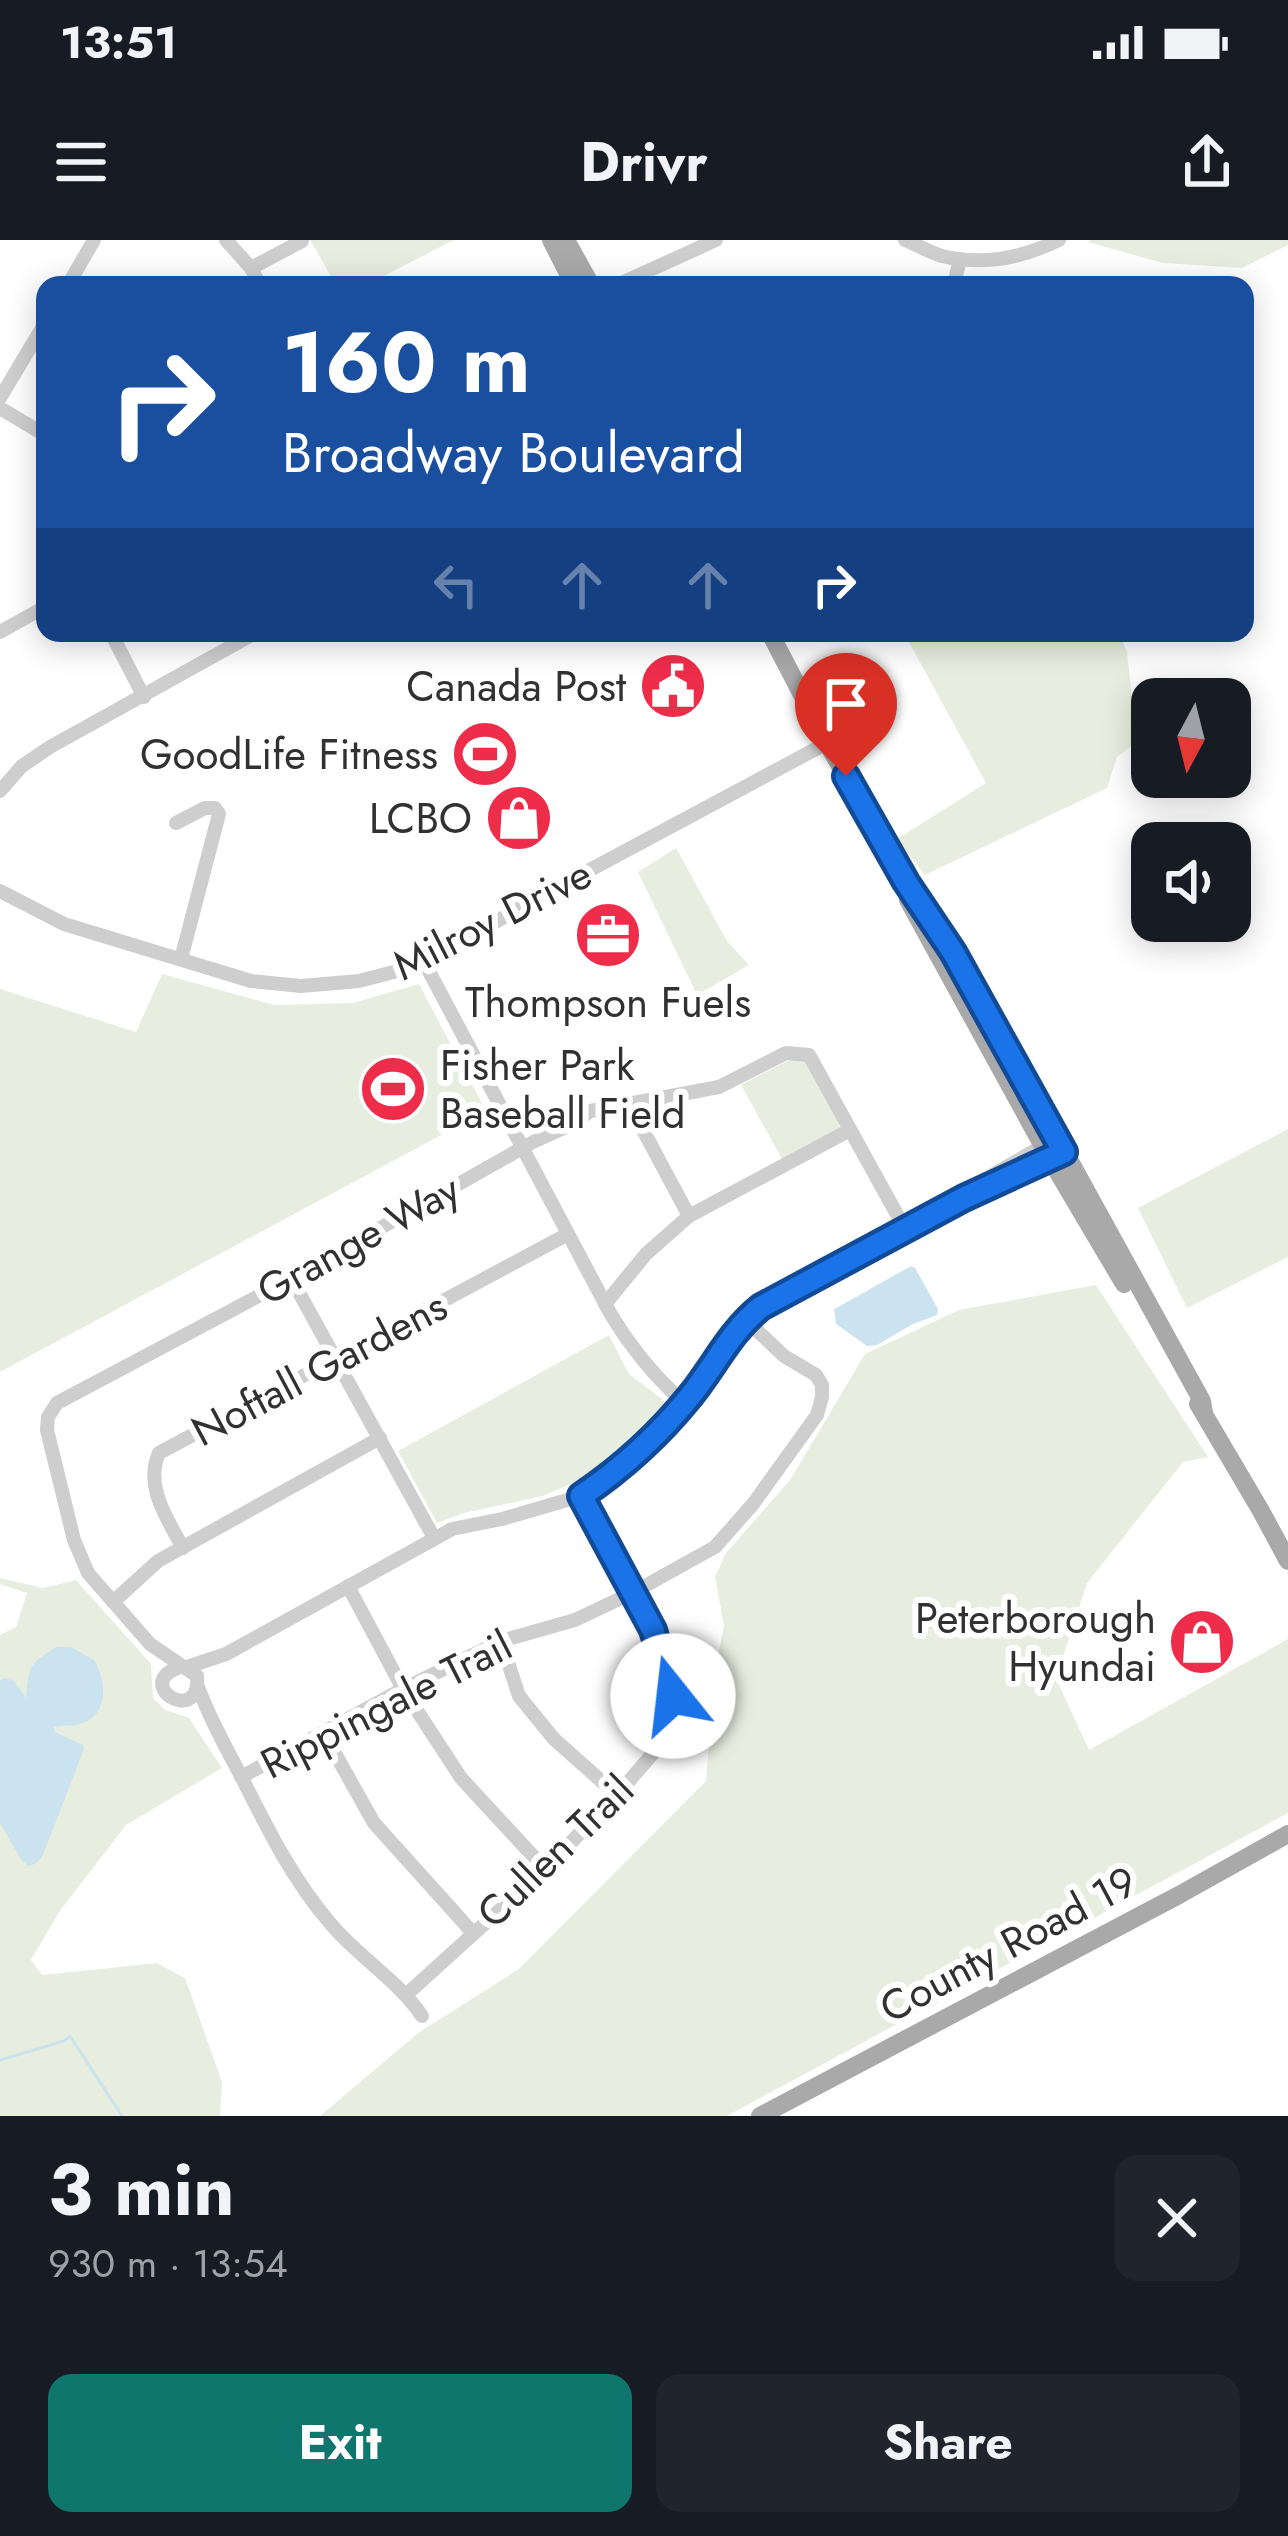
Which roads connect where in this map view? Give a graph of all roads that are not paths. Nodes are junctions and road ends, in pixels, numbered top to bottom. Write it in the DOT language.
graph roads {
  1 [pos="94,240"];
  2 [pos="226,240"];
  3 [pos="551,240"];
  4 [pos="566,240"];
  5 [pos="716,240"];
  6 [pos="904,240"];
  7 [pos="1059,240"];
  8 [pos="302,242"];
  9 [pos="680,258"];
  10 [pos="960,259"];
  11 [pos="251,268"];
  12 [pos="73,276"];
  13 [pos="255,276"];
  14 [pos="569,276"];
  15 [pos="586,276"];
  16 [pos="635,276"];
  17 [pos="655,276"];
  18 [pos="956,276"];
  19 [pos="36,338"];
  20 [pos="0,398"];
  21 [pos="0,408"];
  22 [pos="36,430"];
  23 [pos="36,612"];
  24 [pos="0,632"];
  25 [pos="116,642"];
  26 [pos="239,642"];
  27 [pos="775,642"];
  28 [pos="144,697"];
  29 [pos="827,742"];
  30 [pos="0,790"];
  31 [pos="176,823"];
  32 [pos="0,891"];
  33 [pos="181,959"];
  34 [pos="423,960"];
  35 [pos="628,1102"];
  36 [pos="850,1130"];
  37 [pos="524,1149"];
  38 [pos="1054,1149"];
  39 [pos="689,1216"];
  40 [pos="905,1229"];
  41 [pos="568,1234"];
  42 [pos="291,1278"];
  43 [pos="605,1304"];
  44 [pos="746,1319"];
  45 [pos="336,1357"];
  46 [pos="684,1403"];
  47 [pos="380,1438"];
  48 [pos="581,1496"];
  49 [pos="434,1538"];
  50 [pos="183,1548"];
  51 [pos="1288,1561"];
  52 [pos="348,1586"];
  53 [pos="634,1592"];
  54 [pos="113,1602"];
  55 [pos="501,1641"];
  56 [pos="155,1647"];
  57 [pos="191,1675"];
  58 [pos="163,1679"];
  59 [pos="403,1689"];
  60 [pos="180,1701"];
  61 [pos="212,1722"];
  62 [pos="323,1732"];
  63 [pos="241,1777"];
  64 [pos="617,1796"];
  65 [pos="1288,1834"];
  66 [pos="545,1869"];
  67 [pos="472,1933"];
  68 [pos="407,1994"];
  69 [pos="422,2016"];
  70 [pos="760,2116"];
  1 -- 12 [label="street"];
  2 -- 11 [label="street"];
  3 -- 14 [label="main road"];
  4 -- 15 [label="main road"];
  5 -- 9 [label="street"];
  6 -- 10 [label="street"];
  7 -- 10 [label="street"];
  8 -- 11 [label="street"];
  9 -- 16 [label="street"];
  9 -- 17 [label="street"];
  10 -- 18 [label="street"];
  11 -- 13 [label="street"];
  19 -- 20 [label="street"];
  21 -- 22 [label="street"];
  23 -- 24 [label="street"];
  25 -- 28 [label="street"];
  26 -- 28 [label="street"];
  27 -- 29 [label="main road"];
  28 -- 30 [label="street"];
  29 -- 34 [label="street, Milroy Drive"];
  29 -- 38 [label="main road"];
  31 -- 33 [label="street"];
  32 -- 33 [label="street, Milroy Drive"];
  33 -- 34 [label="street, Milroy Drive"];
  34 -- 37 [label="street"];
  35 -- 36 [label="street, Grange Way"];
  35 -- 37 [label="street, Grange Way"];
  35 -- 39 [label="street"];
  36 -- 39 [label="street"];
  36 -- 40 [label="street, Grange Way"];
  37 -- 41 [label="street"];
  37 -- 42 [label="street, Grange Way"];
  38 -- 40 [label="street"];
  38 -- 51 [label="main road"];
  39 -- 43 [label="street"];
  40 -- 44 [label="street"];
  41 -- 43 [label="street"];
  41 -- 45 [label="street, Noftall Gardens"];
  42 -- 45 [label="street"];
  42 -- 54 [label="street, Grange Way"];
  43 -- 46 [label="street"];
  44 -- 46 [label="street"];
  44 -- 53 [label="street, Rippingale Trail"];
  45 -- 47 [label="street"];
  45 -- 50 [label="street, Noftall Gardens"];
  46 -- 48 [label="street"];
  47 -- 49 [label="street"];
  47 -- 50 [label="street"];
  48 -- 49 [label="street"];
  48 -- 53 [label="street, Cullen Trail"];
  49 -- 52 [label="street"];
  50 -- 54 [label="street"];
  52 -- 57 [label="street"];
  52 -- 59 [label="street"];
  53 -- 55 [label="street, Rippingale Trail"];
  53 -- 64 [label="street, Cullen Trail"];
  54 -- 56 [label="street, Grange Way"];
  55 -- 59 [label="street, Rippingale Trail"];
  55 -- 64 [label="street"];
  56 -- 57 [label="street, Grange Way"];
  56 -- 58 [label="street, Grange Way"];
  57 -- 58 [label="street"];
  57 -- 60 [label="street"];
  57 -- 61 [label="street"];
  58 -- 60 [label="street"];
  59 -- 62 [label="street, Rippingale Trail"];
  59 -- 66 [label="street"];
  60 -- 61 [label="street"];
  61 -- 63 [label="street"];
  62 -- 63 [label="street, Rippingale Trail"];
  62 -- 67 [label="street"];
  63 -- 68 [label="street"];
  64 -- 66 [label="street, Cullen Trail"];
  65 -- 70 [label="main road, County Road 19"];
  66 -- 67 [label="street, Cullen Trail"];
  67 -- 68 [label="street, Cullen Trail"];
  68 -- 69 [label="street"];
}
